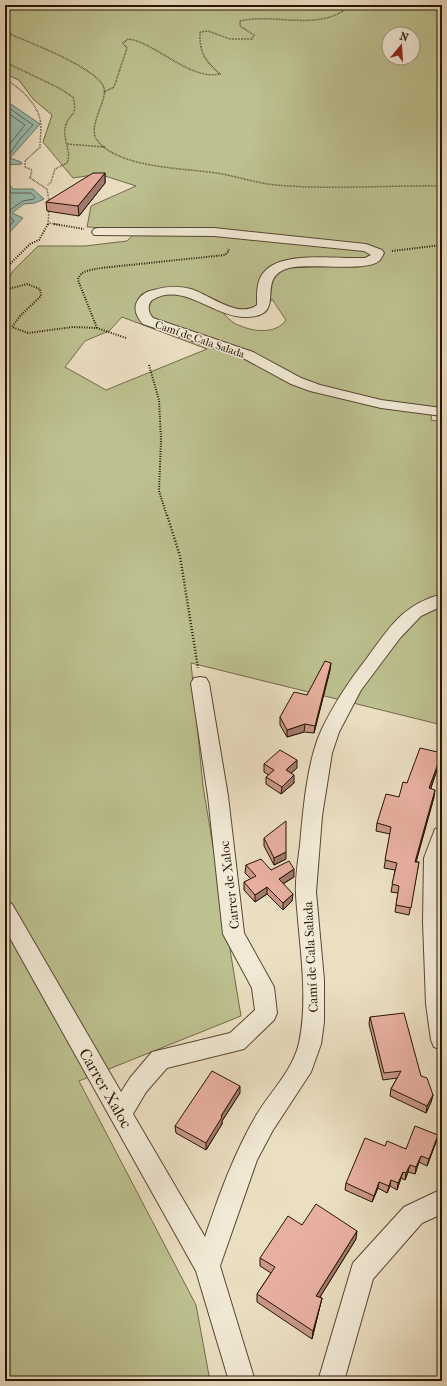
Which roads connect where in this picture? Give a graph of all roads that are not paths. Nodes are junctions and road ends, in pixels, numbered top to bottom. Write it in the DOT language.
graph roads {
  1 [pos="98,232"];
  2 [pos="442,412"];
  3 [pos="442,600"];
  4 [pos="200,683"];
  5 [pos="442,835"];
  6 [pos="5,910"];
  7 [pos="442,1040"];
  8 [pos="121,1113"];
  9 [pos="442,1201"];
  10 [pos="207,1266"];
  11 [pos="242,1381"];
  12 [pos="331,1381"];
  1 -- 2 [label="street, Camí de Cala Salada"];
  3 -- 10 [label="street, Camí de Cala Salada"];
  4 -- 8 [label="street, Carrer de Xaloc"];
  5 -- 7 [label="street"];
  6 -- 8 [label="street, Carrer Xaloc"];
  8 -- 10 [label="street, Carrer Xaloc"];
  9 -- 12 [label="street"];
  10 -- 11 [label="street"];
}
